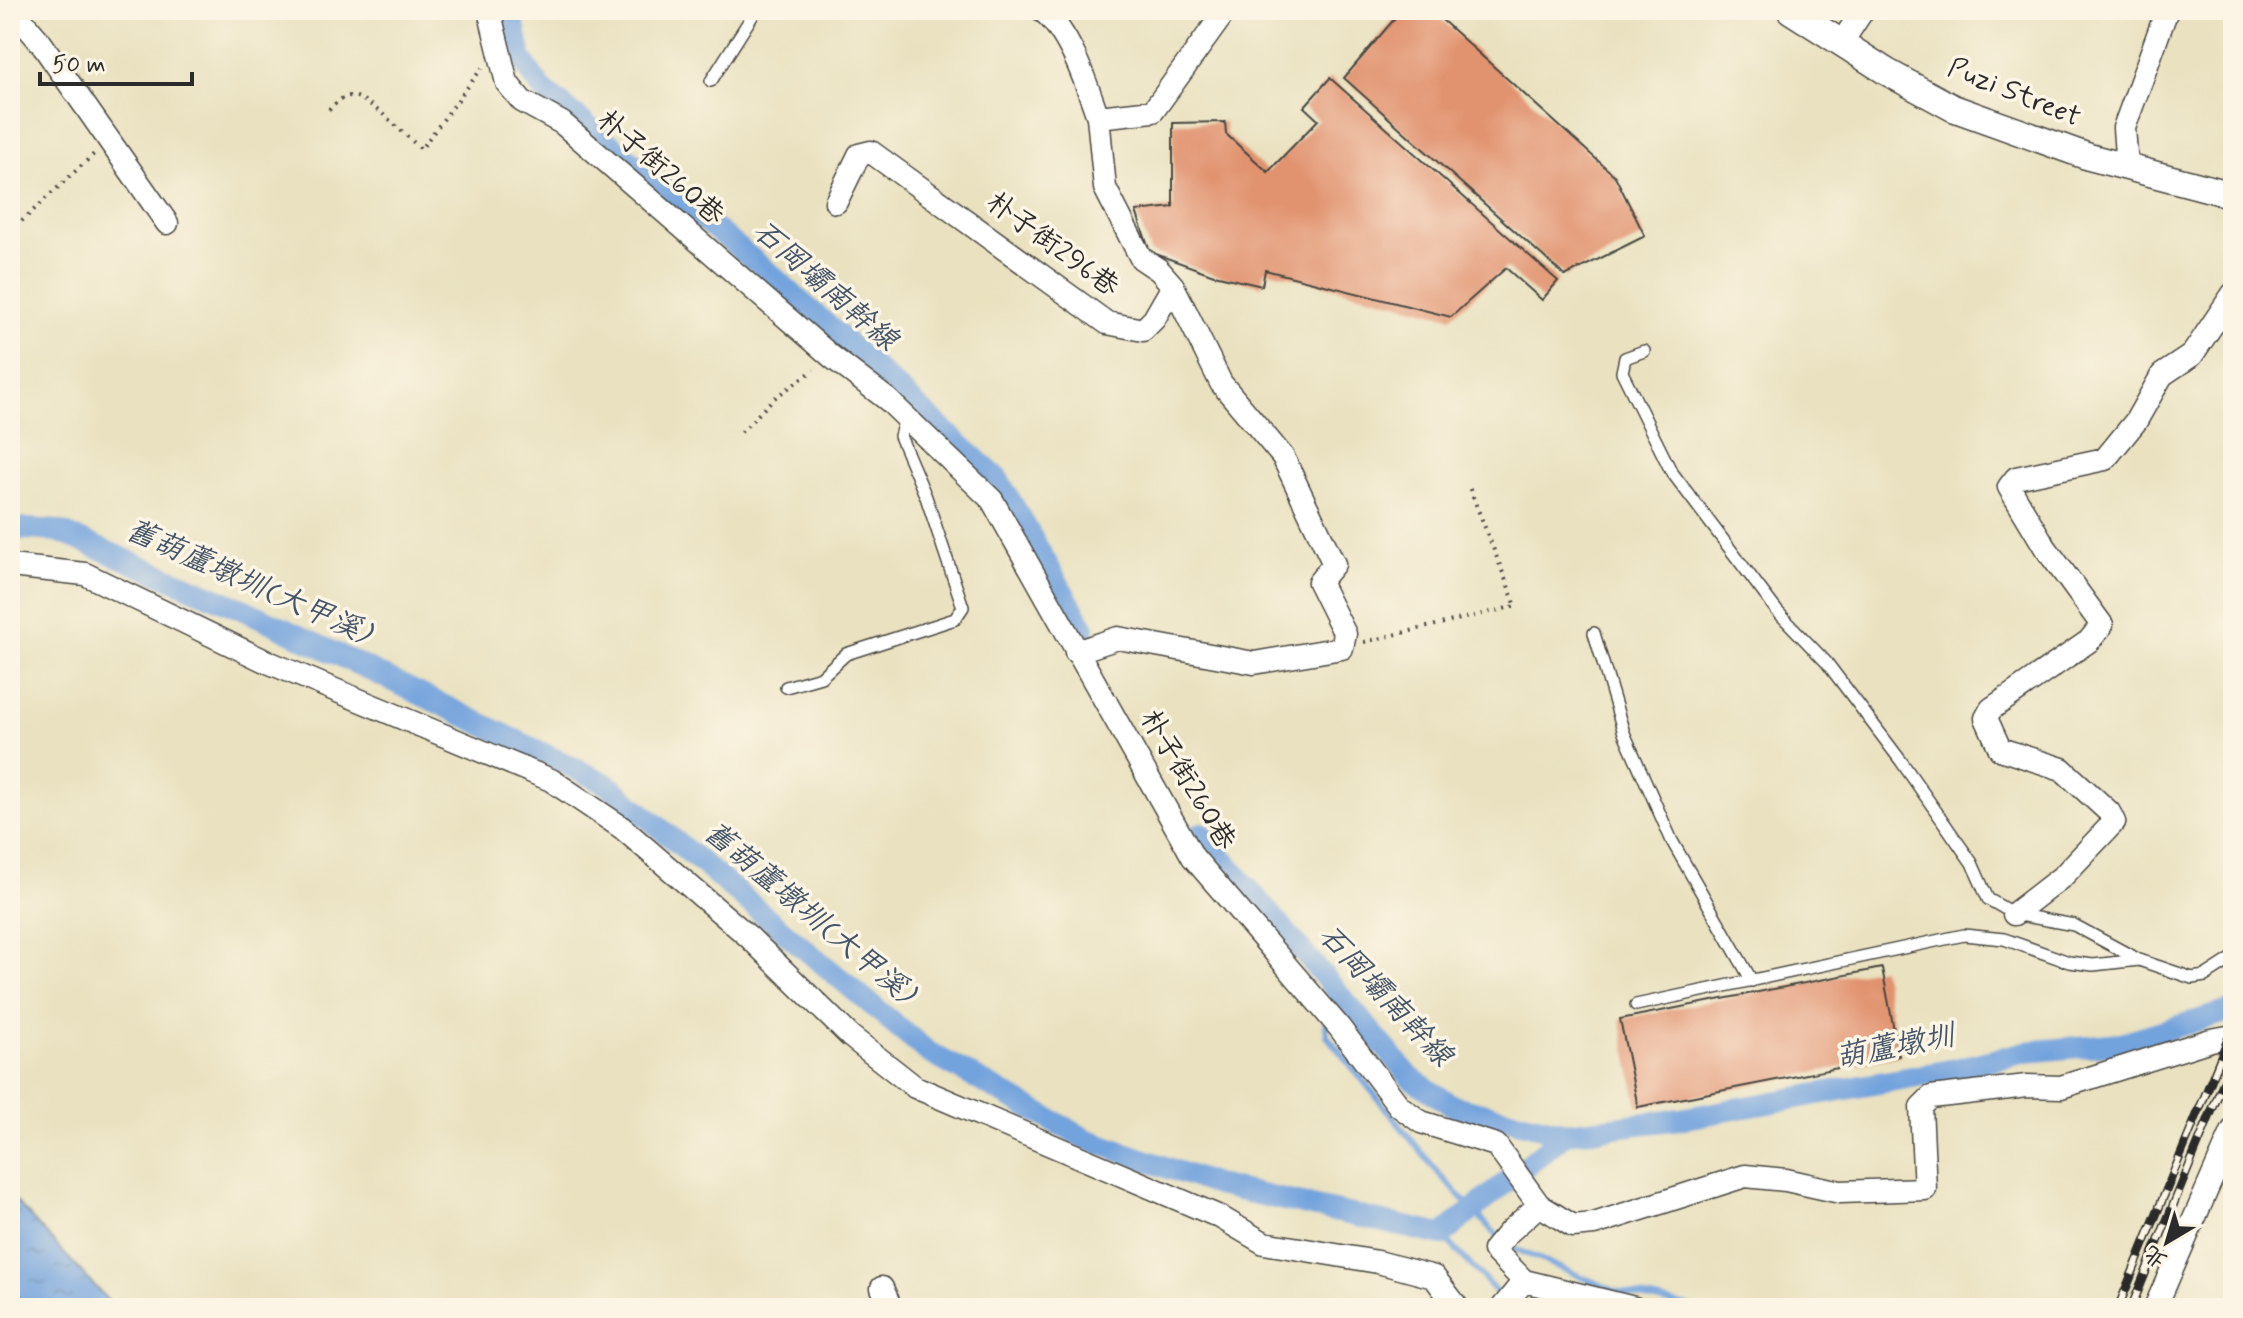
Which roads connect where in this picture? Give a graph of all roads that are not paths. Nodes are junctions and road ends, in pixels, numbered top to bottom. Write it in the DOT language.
graph roads {
  1 [pos="13,10"];
  2 [pos="489,10"];
  3 [pos="756,10"];
  4 [pos="1042,10"];
  5 [pos="1226,10"];
  6 [pos="1790,10"];
  7 [pos="1863,10"];
  8 [pos="2167,10"];
  9 [pos="1842,42"];
  10 [pos="711,81"];
  11 [pos="1098,117"];
  12 [pos="2127,167"];
  13 [pos="2233,195"];
  14 [pos="836,202"];
  15 [pos="167,223"];
  16 [pos="1173,286"];
  17 [pos="2233,294"];
  18 [pos="1644,351"];
  19 [pos="905,418"];
  20 [pos="10,566"];
  21 [pos="1594,633"];
  22 [pos="1076,652"];
  23 [pos="786,687"];
  24 [pos="2014,914"];
  25 [pos="2233,958"];
  26 [pos="2139,960"];
  27 [pos="1752,981"];
  28 [pos="1636,1005"];
  29 [pos="2233,1036"];
  30 [pos="2233,1130"];
  31 [pos="1539,1205"];
  32 [pos="1524,1281"];
  33 [pos="1458,1308"];
  34 [pos="1502,1308"];
  35 [pos="1634,1308"];
  36 [pos="2155,1308"];
  1 -- 15 [label="street"];
  2 -- 19 [label="street, 朴子街260巷"];
  3 -- 10 [label="lane"];
  4 -- 11 [label="street, 朴子街296巷"];
  5 -- 11 [label="street"];
  6 -- 9 [label="street, Puzi Street"];
  7 -- 9 [label="street"];
  8 -- 12 [label="street"];
  9 -- 12 [label="street, Puzi Street"];
  11 -- 16 [label="street, 朴子街296巷"];
  12 -- 13 [label="street, Puzi Street"];
  14 -- 16 [label="street, 朴子街296巷"];
  16 -- 22 [label="street"];
  17 -- 24 [label="street"];
  18 -- 24 [label="lane"];
  19 -- 22 [label="street, 朴子街260巷"];
  19 -- 23 [label="lane"];
  20 -- 33 [label="street"];
  21 -- 27 [label="lane"];
  22 -- 31 [label="street, 朴子街260巷"];
  24 -- 26 [label="lane"];
  25 -- 26 [label="lane"];
  26 -- 27 [label="lane"];
  27 -- 28 [label="lane"];
  29 -- 31 [label="street, 朴子街260巷"];
  30 -- 36 [label="street"];
  31 -- 32 [label="street"];
  32 -- 34 [label="street"];
  32 -- 35 [label="street"];
}
